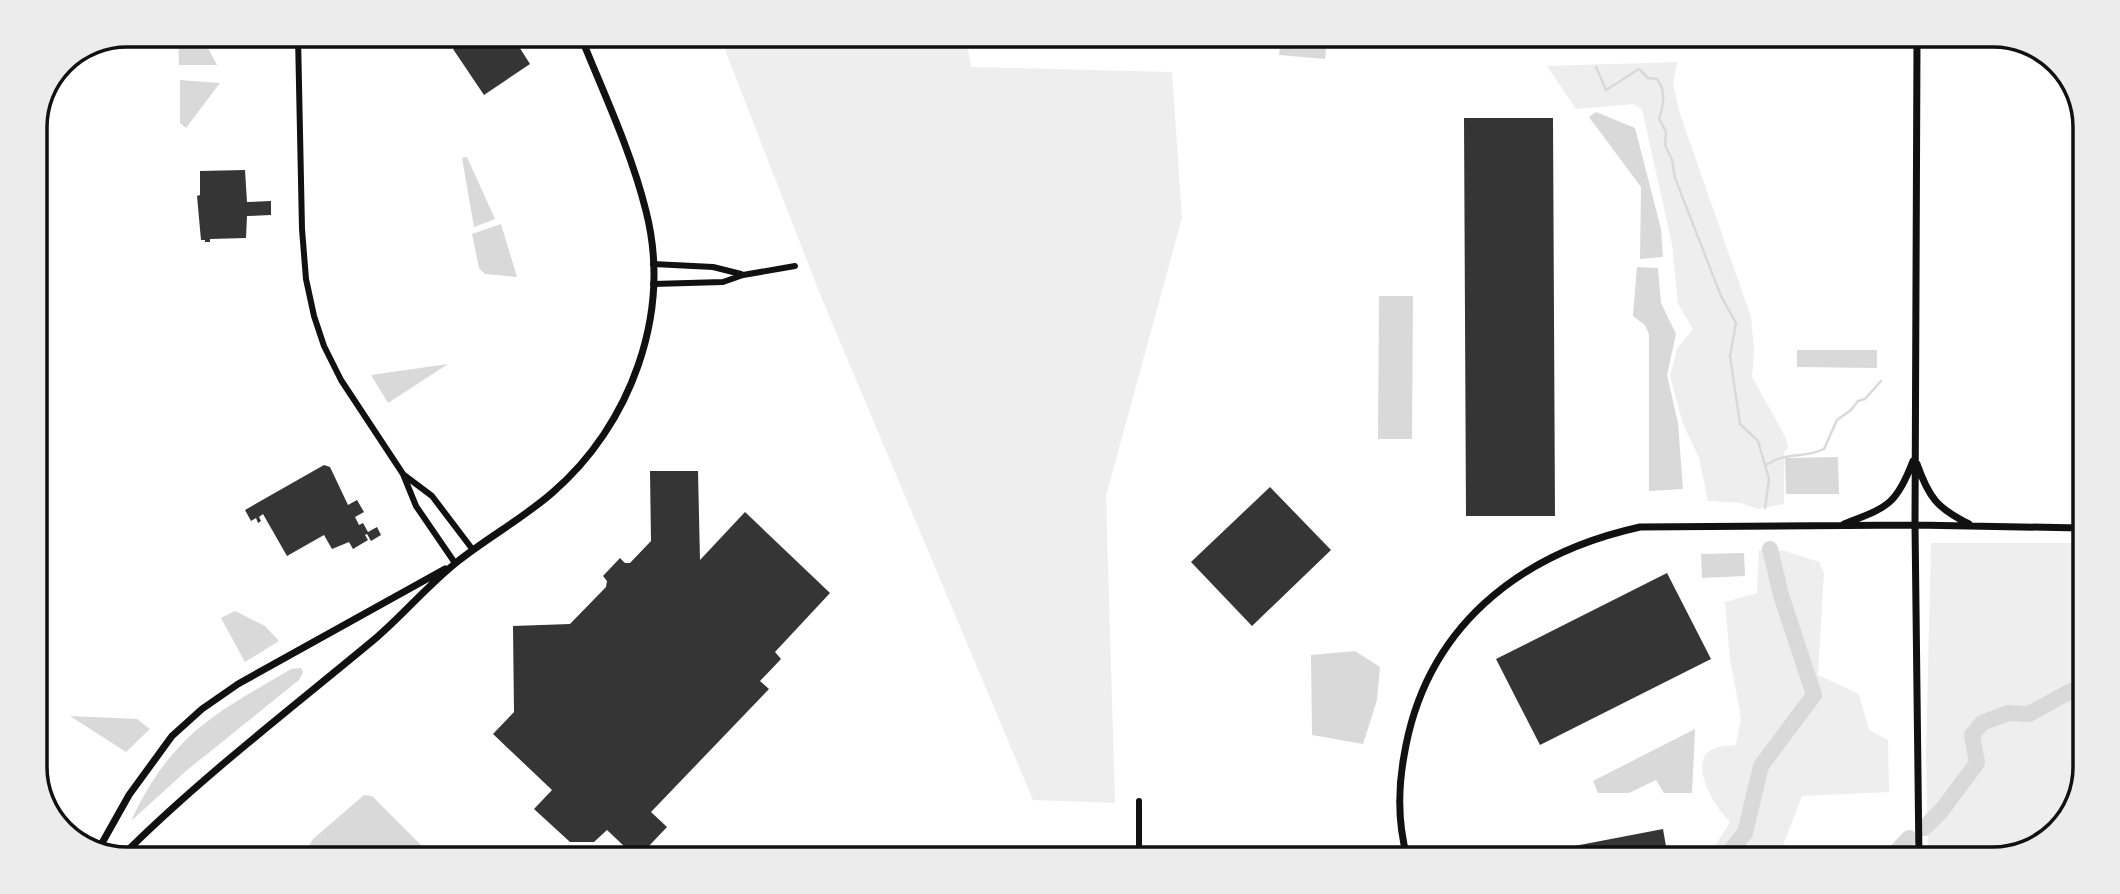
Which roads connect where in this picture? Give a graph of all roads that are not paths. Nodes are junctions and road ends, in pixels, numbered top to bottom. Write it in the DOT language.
graph roads {
  1 [pos="298,47"];
  2 [pos="585,47"];
  3 [pos="1917,47"];
  4 [pos="653,264"];
  5 [pos="795,267"];
  6 [pos="743,275"];
  7 [pos="653,284"];
  8 [pos="1915,457"];
  9 [pos="403,474"];
  10 [pos="1839,525"];
  11 [pos="1915,525"];
  12 [pos="1972,526"];
  13 [pos="2073,528"];
  14 [pos="473,550"];
  15 [pos="455,564"];
  16 [pos="1139,801"];
  17 [pos="102,842"];
  18 [pos="132,847"];
  19 [pos="1139,847"];
  20 [pos="1405,847"];
  21 [pos="1919,847"];
  1 -- 9 [label="street"];
  2 -- 4 [label="street"];
  3 -- 8 [label="street"];
  4 -- 6 [label="street"];
  4 -- 7 [label="street"];
  5 -- 6 [label="street"];
  6 -- 7 [label="street"];
  7 -- 14 [label="street"];
  8 -- 10 [label="street"];
  8 -- 11 [label="street"];
  8 -- 12 [label="street"];
  9 -- 14 [label="street"];
  9 -- 15 [label="street"];
  10 -- 11 [label="street"];
  10 -- 20 [label="street"];
  11 -- 12 [label="street"];
  11 -- 21 [label="street"];
  12 -- 13 [label="street"];
  14 -- 15 [label="street"];
  15 -- 17 [label="street"];
  15 -- 18 [label="street"];
  16 -- 19 [label="street"];
}
